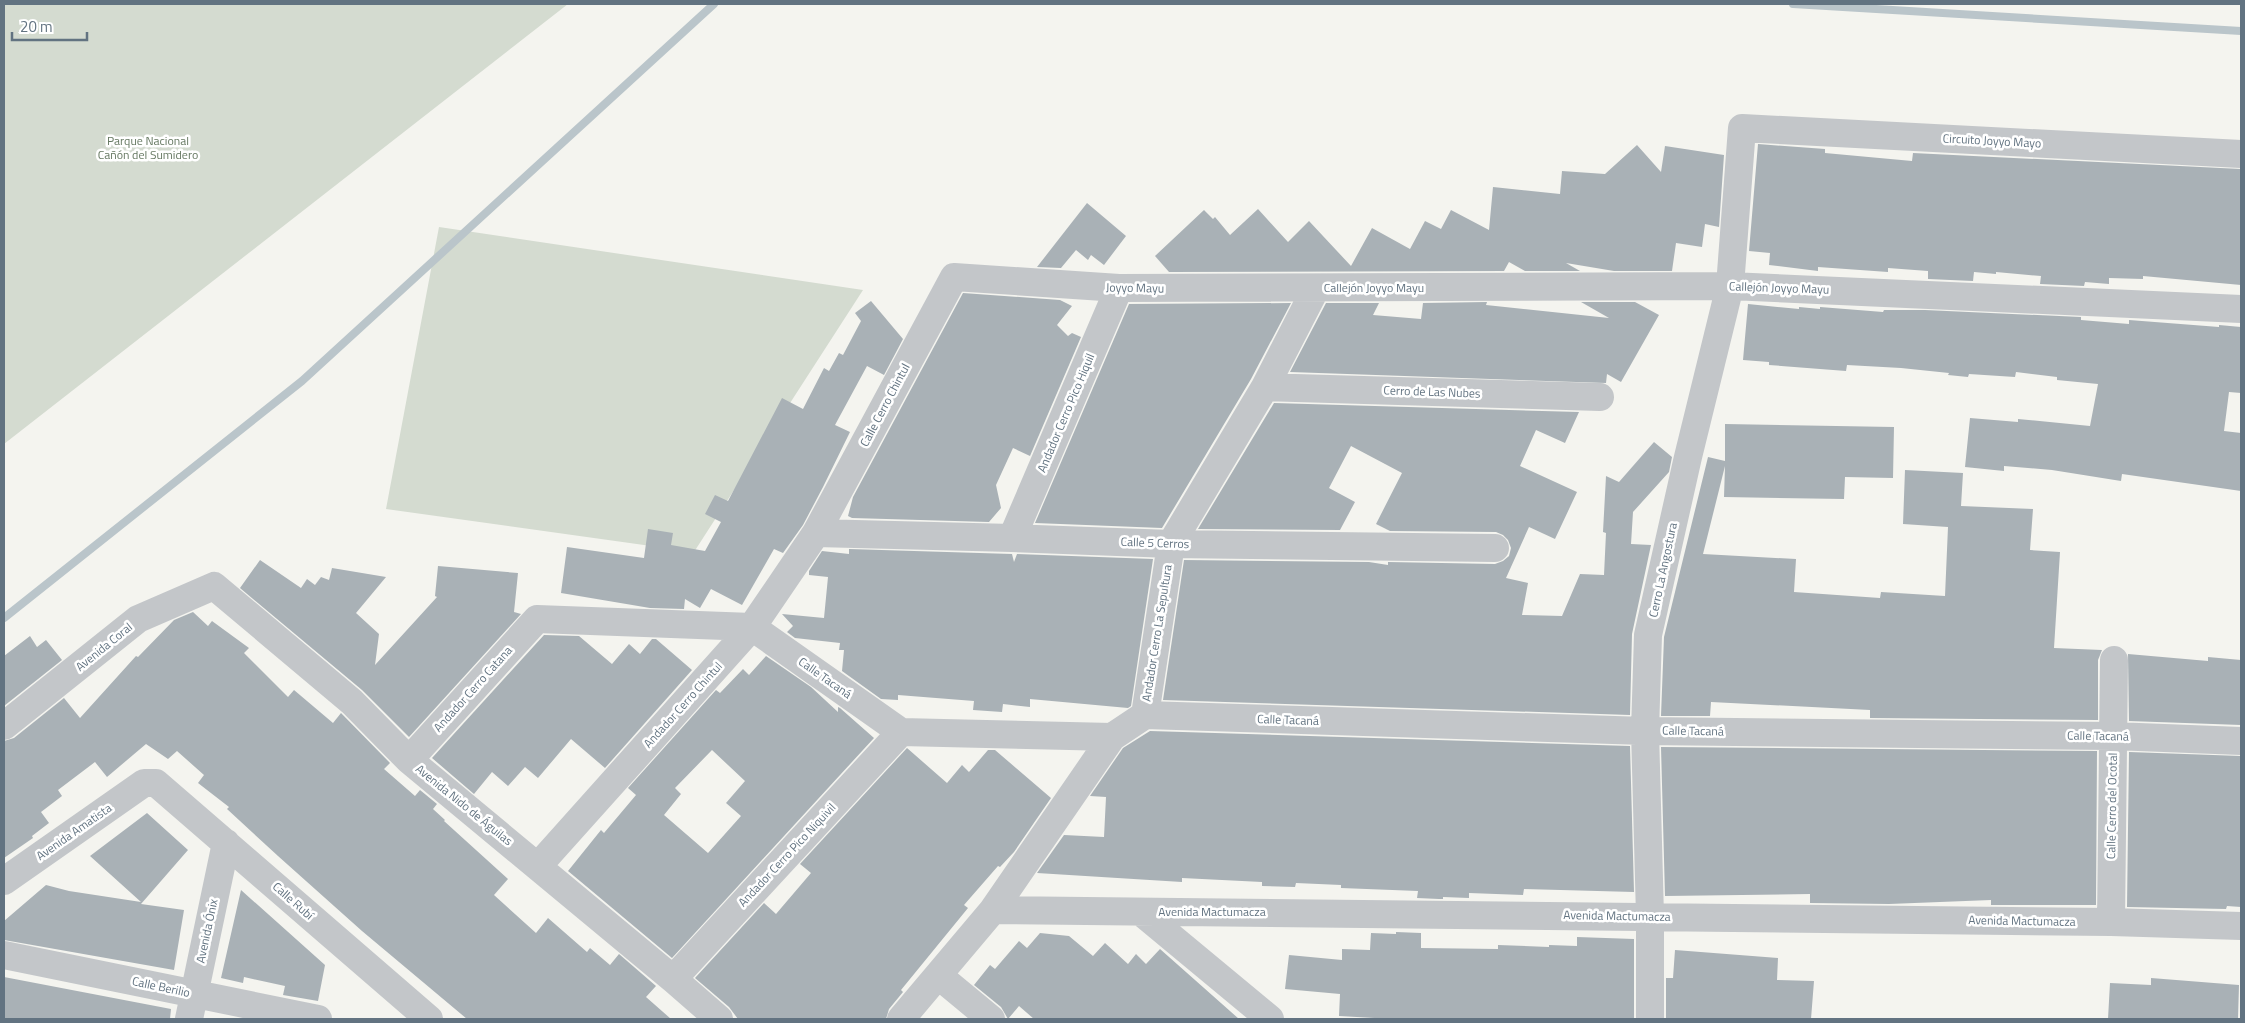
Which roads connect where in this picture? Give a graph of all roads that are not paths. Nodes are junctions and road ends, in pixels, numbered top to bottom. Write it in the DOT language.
graph roads {
  1 [pos="1742,128"];
  2 [pos="2241,154"];
  3 [pos="954,277"];
  4 [pos="1730,286"];
  5 [pos="1119,288"];
  6 [pos="1316,288"];
  7 [pos="2241,309"];
  8 [pos="1265,387"];
  9 [pos="1600,397"];
  10 [pos="816,533"];
  11 [pos="1012,538"];
  12 [pos="1171,544"];
  13 [pos="1495,548"];
  14 [pos="214,586"];
  15 [pos="752,627"];
  16 [pos="2114,660"];
  17 [pos="1144,715"];
  18 [pos="4,726"];
  19 [pos="1645,731"];
  20 [pos="900,732"];
  21 [pos="2113,736"];
  22 [pos="1112,737"];
  23 [pos="2241,741"];
  24 [pos="409,760"];
  25 [pos="150,783"];
  26 [pos="226,843"];
  27 [pos="538,866"];
  28 [pos="4,881"];
  29 [pos="993,910"];
  30 [pos="1141,912"];
  31 [pos="1650,916"];
  32 [pos="2111,922"];
  33 [pos="2241,926"];
  34 [pos="4,955"];
  35 [pos="939,976"];
  36 [pos="673,979"];
  37 [pos="192,1007"];
  38 [pos="318,1019"];
  39 [pos="429,1019"];
  40 [pos="719,1019"];
  41 [pos="901,1019"];
  42 [pos="991,1019"];
  43 [pos="1270,1019"];
  44 [pos="1650,1019"];
  1 -- 2 [label="street, Circuito Joyyo Mayo"];
  1 -- 4 [label="street, Cerro La Angostura"];
  3 -- 5 [label="street, Joyyo Mayu"];
  3 -- 10 [label="street, Calle Cerro Chintul"];
  4 -- 6 [label="street, Callejón Joyyo Mayu"];
  4 -- 7 [label="street, Callejón Joyyo Mayu"];
  4 -- 19 [label="street, Cerro La Angostura"];
  5 -- 6 [label="street, Joyyo Mayu"];
  5 -- 11 [label="street, Andador Cerro Pico Hiquil"];
  6 -- 8 [label="street, Andador Cerro La Sepultura"];
  8 -- 9 [label="street, Cerro de Las Nubes"];
  8 -- 12 [label="street, Andador Cerro La Sepultura"];
  10 -- 11 [label="street, Calle 5 Cerros"];
  10 -- 15 [label="street, Andador Cerro Chintul"];
  11 -- 12 [label="street, Calle 5 Cerros"];
  12 -- 13 [label="street, Calle 5 Cerros"];
  12 -- 17 [label="street, Andador Cerro La Sepultura"];
  14 -- 18 [label="street, Avenida Coral"];
  14 -- 24 [label="street, Avenida Nido de Águilas"];
  15 -- 20 [label="street, Calle Tacaná"];
  15 -- 24 [label="street, Andador Cerro Catana"];
  15 -- 27 [label="street, Andador Cerro Chintul"];
  16 -- 21 [label="street, Calle Cerro del Ocotal"];
  17 -- 19 [label="street, Calle Tacaná"];
  17 -- 22 [label="street, Andador Cerro La Sepultura"];
  19 -- 21 [label="street, Calle Tacaná"];
  19 -- 31 [label="street, Cerro La Angostura"];
  20 -- 22 [label="street"];
  20 -- 36 [label="street, Andador Cerro Pico Niquivil"];
  21 -- 23 [label="street, Calle Tacaná"];
  21 -- 32 [label="street, Calle Cerro del Ocotal"];
  22 -- 29 [label="street, Andador Cerro La Sepultura"];
  24 -- 27 [label="street, Avenida Nido de Águilas"];
  25 -- 26 [label="street, Calle Rubí"];
  25 -- 28 [label="street, Avenida Amatista"];
  26 -- 37 [label="street, Avenida Ónix"];
  26 -- 39 [label="street, Calle Rubí"];
  27 -- 36 [label="street, Avenida Nido de Águilas"];
  29 -- 30 [label="street, Avenida Mactumacza"];
  29 -- 35 [label="street, Andador Cerro La Sepultura"];
  30 -- 31 [label="street, Avenida Mactumacza"];
  30 -- 43 [label="street"];
  31 -- 32 [label="street, Avenida Mactumacza"];
  31 -- 44 [label="street, Cerro La Angostura"];
  32 -- 33 [label="street, Avenida Mactumacza"];
  34 -- 37 [label="street, Calle Berilio"];
  35 -- 41 [label="street, Andador Cerro La Sepultura"];
  35 -- 42 [label="street"];
  36 -- 40 [label="street, Avenida Nido de Águilas"];
  37 -- 38 [label="street, Calle Berilio"];
}
